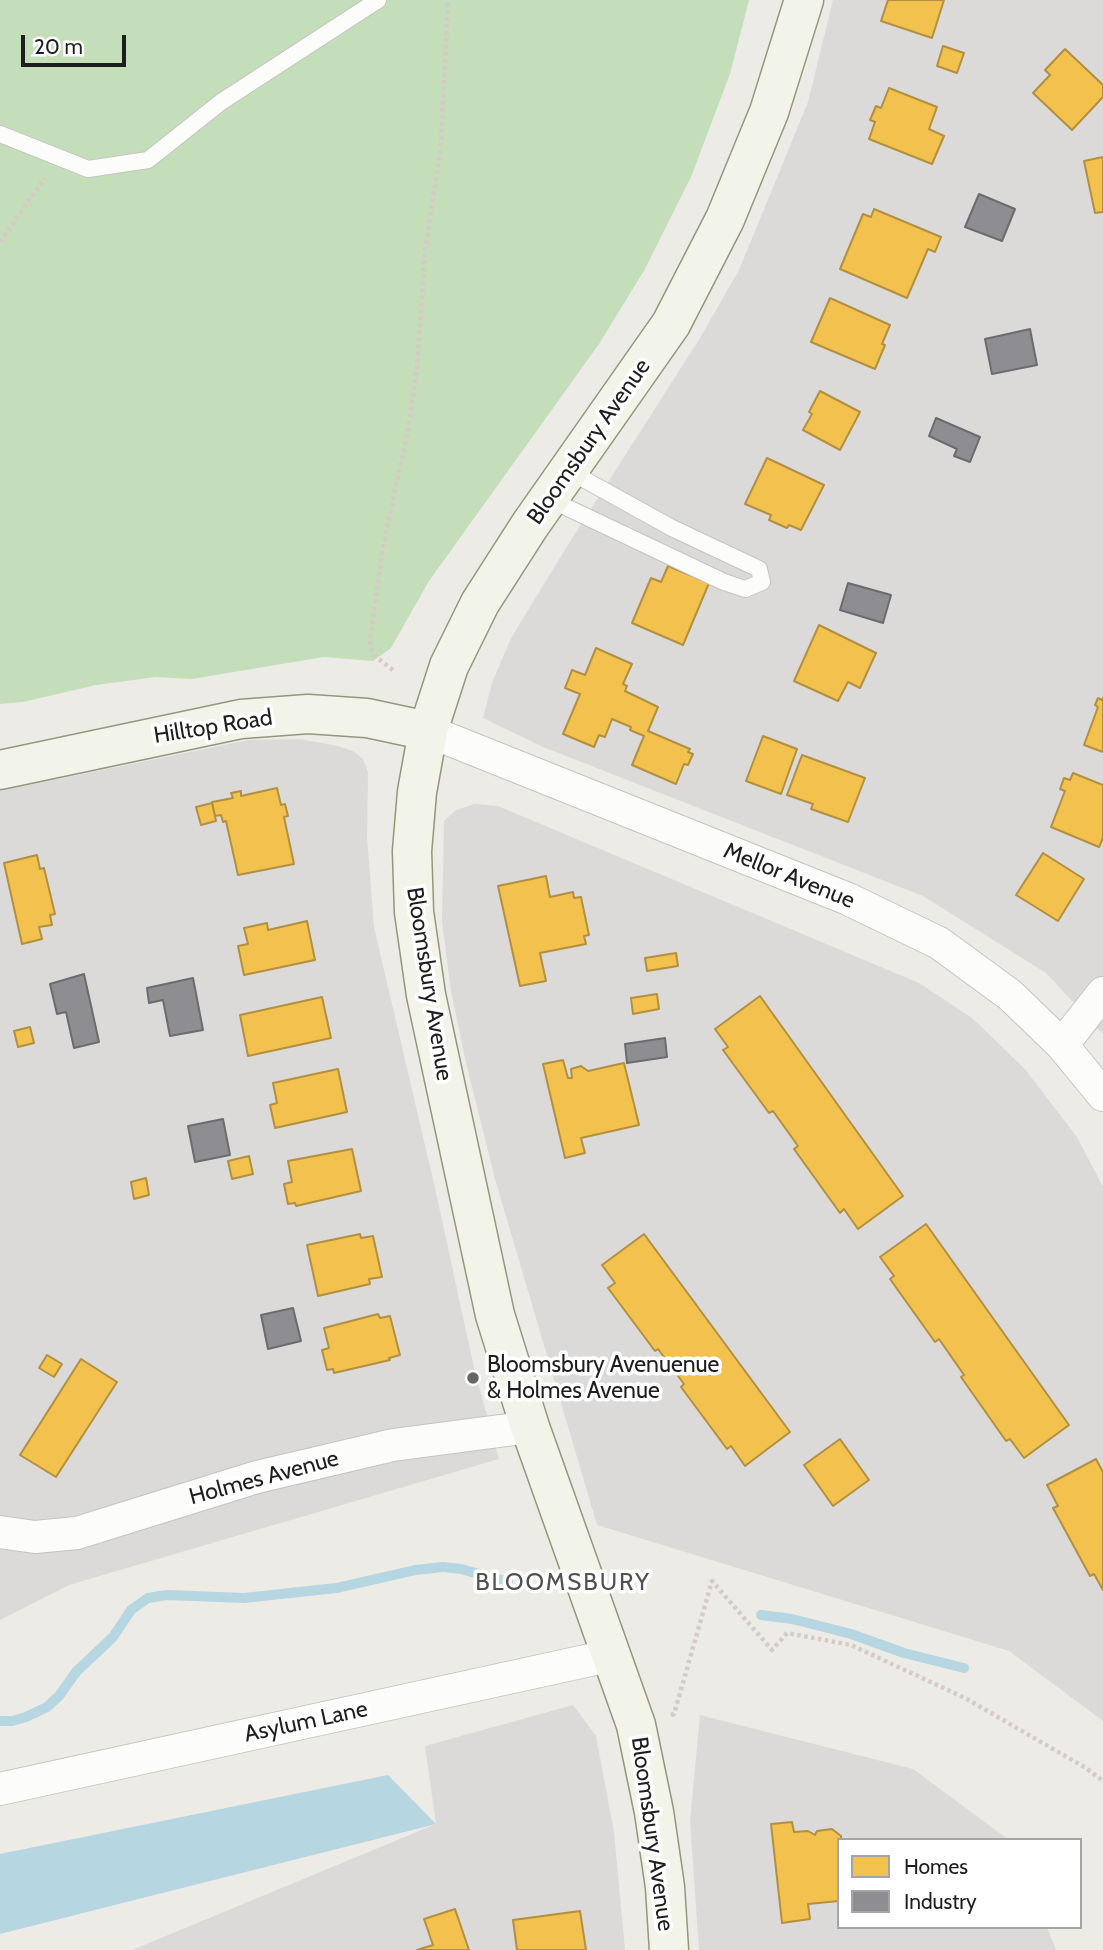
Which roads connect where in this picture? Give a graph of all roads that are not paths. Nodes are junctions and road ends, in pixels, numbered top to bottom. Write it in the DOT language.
graph roads {
  1 [pos="378,0"];
  2 [pos="804,0"];
  3 [pos="0,134"];
  4 [pos="559,485"];
  5 [pos="428,731"];
  6 [pos="0,770"];
  7 [pos="1103,993"];
  8 [pos="1062,1045"];
  9 [pos="1103,1095"];
  10 [pos="530,1427"];
  11 [pos="0,1532"];
  12 [pos="613,1655"];
  13 [pos="0,1789"];
  14 [pos="669,1950"];
  1 -- 3 [label="lane"];
  2 -- 4 [label="main road, Bloomsbury Avenue"];
  4 -- 4 [label="lane"];
  4 -- 5 [label="main road, Bloomsbury Avenue"];
  5 -- 6 [label="main road, Hilltop Road"];
  5 -- 8 [label="street, Mellor Avenue"];
  5 -- 10 [label="main road, Bloomsbury Avenue"];
  7 -- 8 [label="street"];
  8 -- 9 [label="street, Mellor Avenue"];
  10 -- 11 [label="street, Holmes Avenue"];
  10 -- 12 [label="main road, Bloomsbury Avenue"];
  12 -- 13 [label="street, Asylum Lane"];
  12 -- 14 [label="main road, Bloomsbury Avenue"];
}
